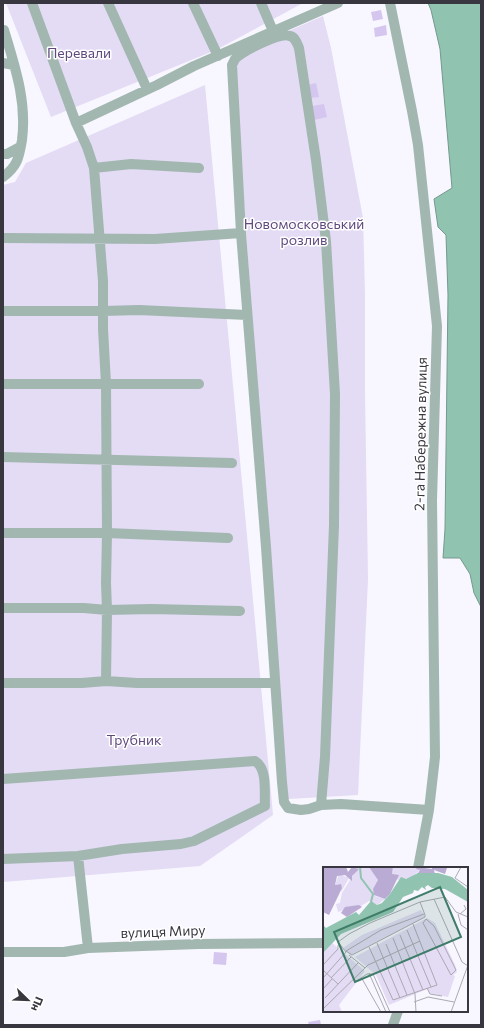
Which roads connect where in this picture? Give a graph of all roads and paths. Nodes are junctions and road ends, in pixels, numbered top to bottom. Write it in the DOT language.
graph roads {
  1 [pos="32,3"];
  2 [pos="108,3"];
  3 [pos="193,3"];
  4 [pos="261,3"];
  5 [pos="338,3"];
  6 [pos="390,3"];
  7 [pos="4,30"];
  8 [pos="273,30"];
  9 [pos="218,56"];
  10 [pos="3,64"];
  11 [pos="14,64"];
  12 [pos="147,89"];
  13 [pos="76,123"];
  14 [pos="20,147"];
  15 [pos="3,154"];
  16 [pos="94,168"];
  17 [pos="199,168"];
  18 [pos="3,176"];
  19 [pos="240,233"];
  20 [pos="3,238"];
  21 [pos="100,239"];
  22 [pos="3,311"];
  23 [pos="103,311"];
  24 [pos="247,315"];
  25 [pos="3,384"];
  26 [pos="106,384"];
  27 [pos="199,384"];
  28 [pos="3,458"];
  29 [pos="107,459"];
  30 [pos="232,463"];
  31 [pos="107,533"];
  32 [pos="3,534"];
  33 [pos="228,538"];
  34 [pos="3,608"];
  35 [pos="107,610"];
  36 [pos="240,611"];
  37 [pos="106,681"];
  38 [pos="3,683"];
  39 [pos="275,683"];
  40 [pos="3,779"];
  41 [pos="321,805"];
  42 [pos="429,810"];
  43 [pos="78,856"];
  44 [pos="3,859"];
  45 [pos="418,867"];
  46 [pos="323,943"];
  47 [pos="88,948"];
  48 [pos="3,952"];
  49 [pos="398,1012"];
  50 [pos="393,1025"];
  1 -- 13 [label="street"];
  2 -- 12 [label="street"];
  3 -- 9 [label="street"];
  4 -- 8 [label="street"];
  5 -- 8 [label="street"];
  6 -- 42 [label="street, 2-га Набережна вулиця"];
  7 -- 11 [label="street"];
  8 -- 9 [label="street"];
  9 -- 12 [label="street"];
  10 -- 11 [label="street"];
  11 -- 14 [label="street"];
  12 -- 13 [label="street"];
  13 -- 16 [label="street"];
  14 -- 15 [label="street"];
  14 -- 18 [label="street"];
  16 -- 17 [label="street"];
  16 -- 21 [label="street"];
  19 -- 21 [label="street"];
  19 -- 24 [label="street"];
  19 -- 41 [label="street"];
  20 -- 21 [label="street"];
  21 -- 23 [label="street"];
  22 -- 23 [label="street"];
  23 -- 24 [label="street"];
  23 -- 26 [label="street"];
  24 -- 39 [label="street"];
  25 -- 26 [label="street"];
  26 -- 27 [label="street"];
  26 -- 29 [label="street"];
  28 -- 29 [label="street"];
  29 -- 30 [label="street"];
  29 -- 31 [label="street"];
  31 -- 32 [label="street"];
  31 -- 33 [label="street"];
  31 -- 35 [label="street"];
  34 -- 35 [label="street"];
  35 -- 36 [label="street"];
  35 -- 37 [label="street"];
  37 -- 38 [label="street"];
  37 -- 39 [label="street"];
  39 -- 41 [label="street"];
  40 -- 43 [label="street"];
  41 -- 42 [label="street"];
  42 -- 45 [label="street, 2-га Набережна вулиця"];
  43 -- 44 [label="street"];
  43 -- 47 [label="street"];
  46 -- 47 [label="street, вулиця Миру"];
  47 -- 48 [label="street, вулиця Миру"];
  49 -- 50 [label="street"];
}
